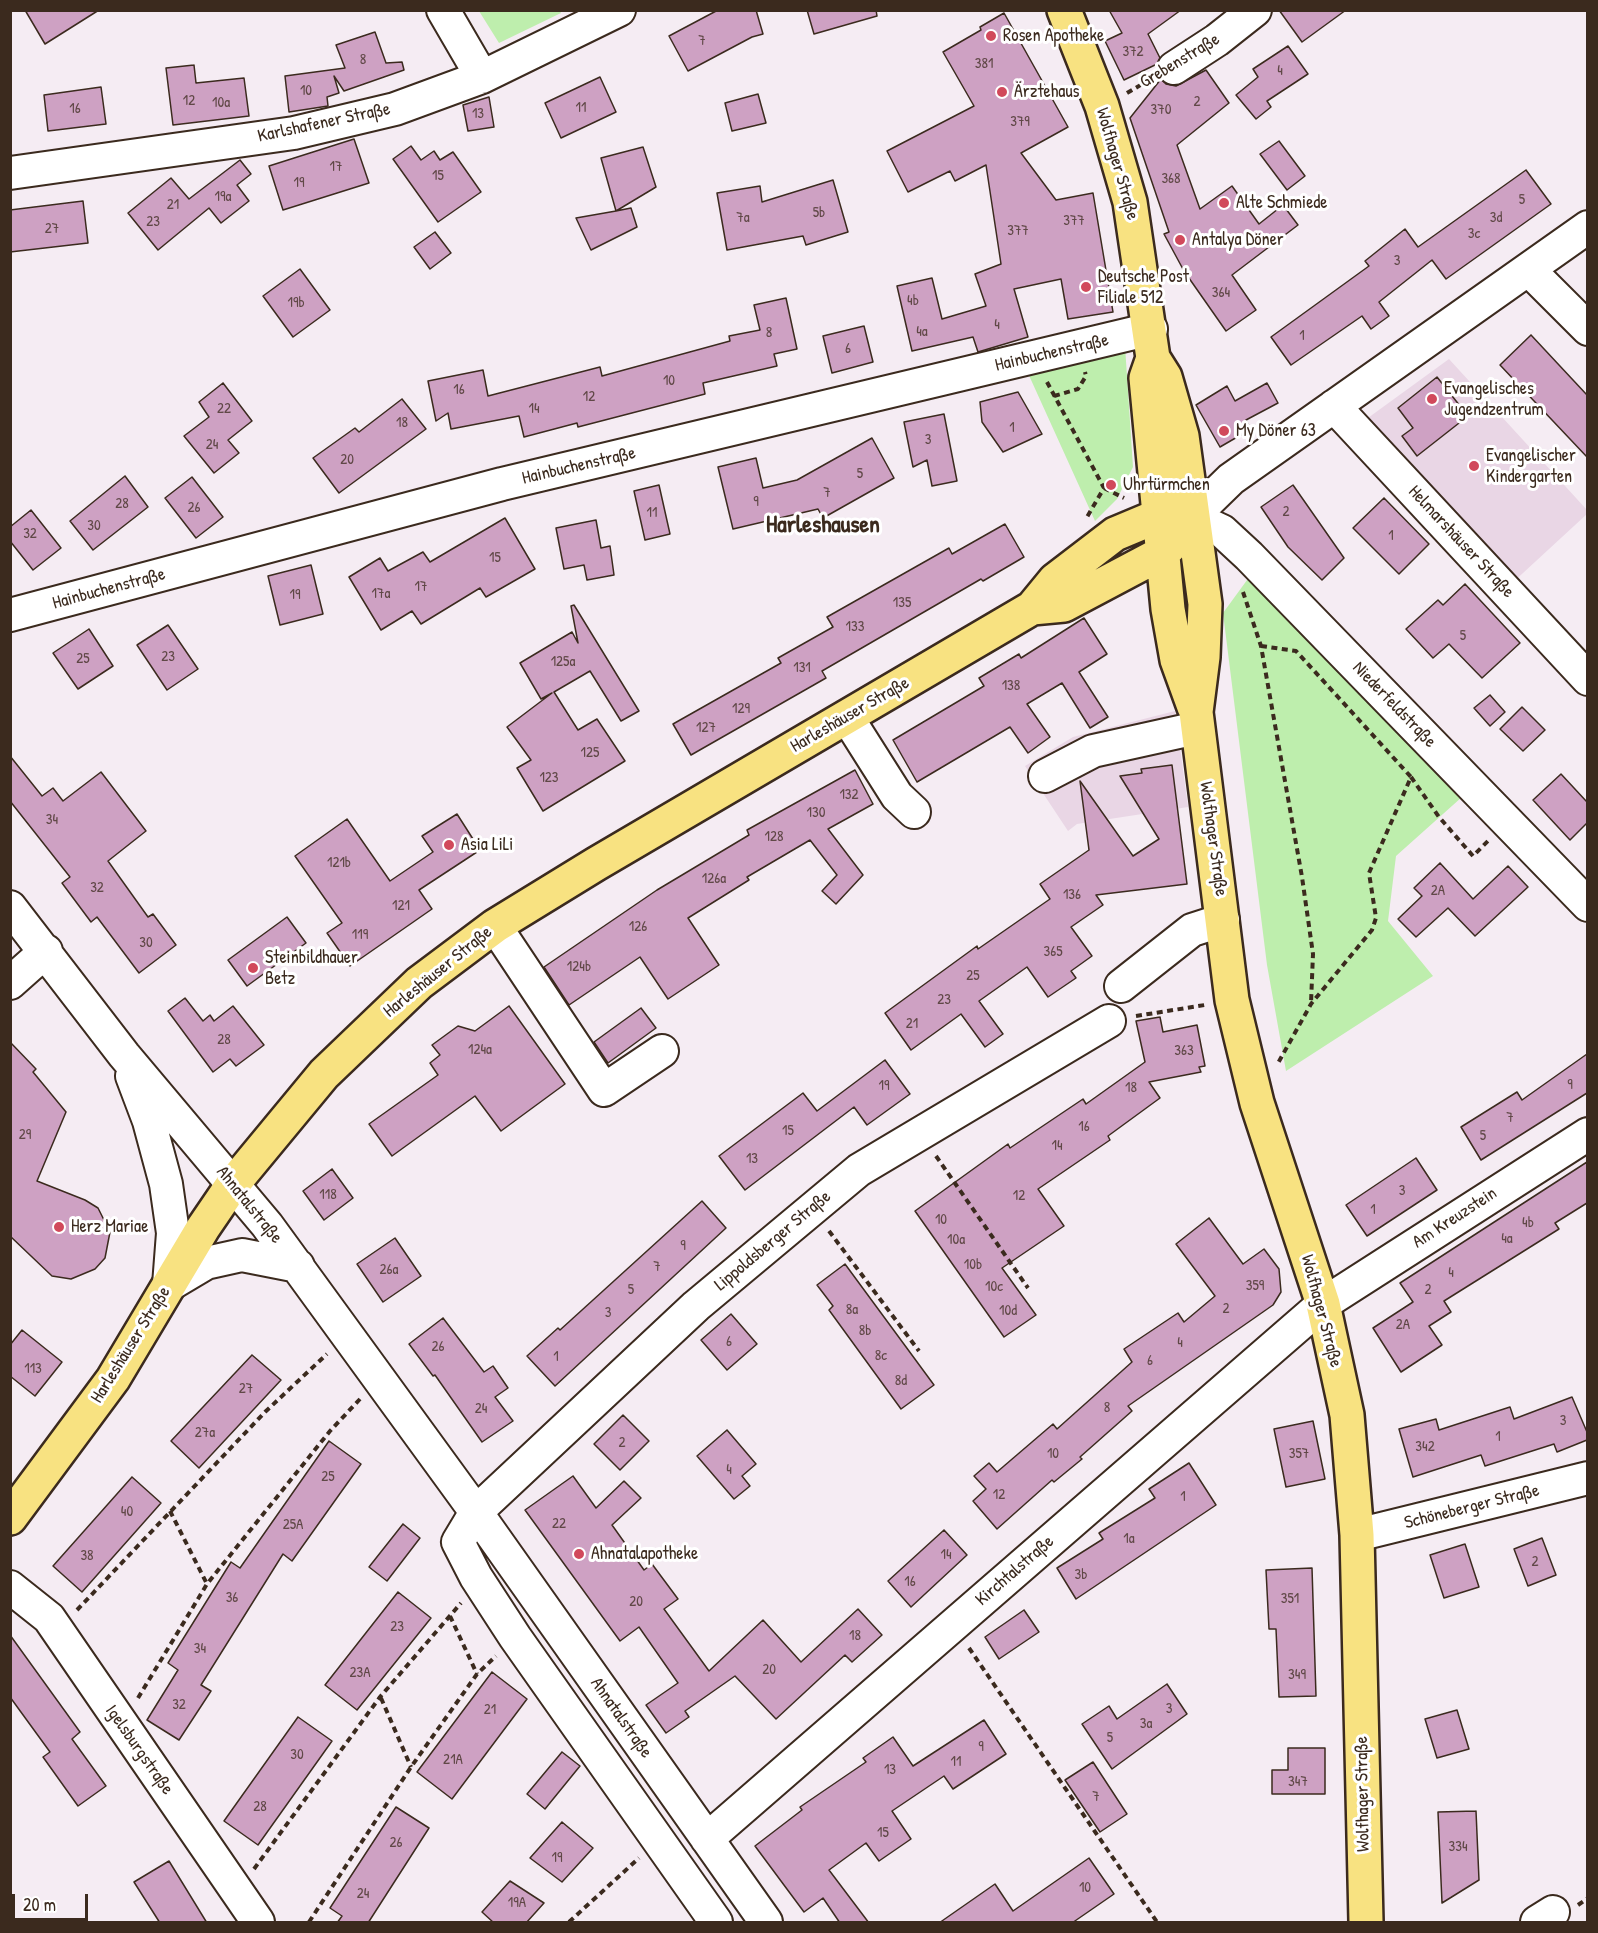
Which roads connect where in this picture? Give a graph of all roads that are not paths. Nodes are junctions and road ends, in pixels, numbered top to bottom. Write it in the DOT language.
graph roads {
  1 [pos="443,10"];
  2 [pos="619,10"];
  3 [pos="1064,10"];
  4 [pos="1255,10"];
  5 [pos="1174,68"];
  6 [pos="482,77"];
  7 [pos="12,170"];
  8 [pos="1587,227"];
  9 [pos="1529,270"];
  10 [pos="1587,329"];
  11 [pos="1152,344"];
  12 [pos="1334,406"];
  13 [pos="1155,473"];
  14 [pos="1158,516"];
  15 [pos="1192,517"];
  16 [pos="1102,529"];
  17 [pos="1164,552"];
  18 [pos="1032,608"];
  19 [pos="10,615"];
  20 [pos="1587,679"];
  21 [pos="847,717"];
  22 [pos="1197,720"];
  23 [pos="1045,776"];
  24 [pos="914,812"];
  25 [pos="1587,904"];
  26 [pos="10,906"];
  27 [pos="1223,920"];
  28 [pos="495,926"];
  29 [pos="46,951"];
  30 [pos="10,983"];
  31 [pos="1121,986"];
  32 [pos="1109,1021"];
  33 [pos="662,1051"];
  34 [pos="124,1055"];
  35 [pos="1587,1134"];
  36 [pos="233,1184"];
  37 [pos="298,1266"];
  38 [pos="169,1285"];
  39 [pos="1323,1304"];
  40 [pos="1587,1478"];
  41 [pos="476,1512"];
  42 [pos="10,1518"];
  43 [pos="1358,1535"];
  44 [pos="10,1587"];
  45 [pos="706,1839"];
  46 [pos="258,1923"];
  47 [pos="716,1923"];
  48 [pos="766,1923"];
  49 [pos="1366,1923"];
  1 -- 6 [label="street"];
  2 -- 6 [label="street, Karlshafener Straße"];
  3 -- 11 [label="main road, Wolfhager Straße"];
  4 -- 5 [label="street, Grebenstraße"];
  6 -- 7 [label="street, Karlshafener Straße"];
  8 -- 9 [label="street"];
  9 -- 10 [label="street"];
  9 -- 12 [label="street"];
  11 -- 13 [label="main road, Wolfhager Straße"];
  11 -- 15 [label="main road, Wolfhager Straße"];
  11 -- 19 [label="street, Hainbuchenstraße"];
  12 -- 15 [label="street"];
  12 -- 20 [label="street, Helmarshäuser Straße"];
  13 -- 14 [label="main road, Wolfhager Straße"];
  13 -- 16 [label="main road, Harleshäuser Straße"];
  14 -- 15 [label="main road, Harleshäuser Straße"];
  14 -- 16 [label="main road, Harleshäuser Straße"];
  14 -- 17 [label="main road, Wolfhager Straße"];
  15 -- 17 [label="main road, Harleshäuser Straße"];
  15 -- 22 [label="main road, Wolfhager Straße"];
  15 -- 25 [label="street, Niederfeldstraße"];
  16 -- 18 [label="main road, Harleshäuser Straße"];
  17 -- 18 [label="main road, Harleshäuser Straße"];
  17 -- 22 [label="main road, Wolfhager Straße"];
  18 -- 21 [label="main road, Harleshäuser Straße"];
  21 -- 24 [label="street"];
  21 -- 28 [label="main road, Harleshäuser Straße"];
  22 -- 23 [label="street"];
  22 -- 27 [label="main road, Wolfhager Straße"];
  26 -- 29 [label="street, Ahnatalstraße"];
  27 -- 31 [label="street"];
  27 -- 39 [label="main road, Wolfhager Straße"];
  28 -- 33 [label="street"];
  28 -- 36 [label="main road, Harleshäuser Straße"];
  29 -- 30 [label="street"];
  29 -- 34 [label="street, Ahnatalstraße"];
  32 -- 41 [label="street, Lippoldsberger Straße"];
  34 -- 36 [label="street, Ahnatalstraße"];
  34 -- 38 [label="street"];
  35 -- 39 [label="street, Am Kreuzstein"];
  36 -- 37 [label="street, Ahnatalstraße"];
  36 -- 38 [label="main road, Harleshäuser Straße"];
  37 -- 38 [label="street"];
  37 -- 41 [label="street, Ahnatalstraße"];
  38 -- 42 [label="main road, Harleshäuser Straße"];
  39 -- 43 [label="main road, Wolfhager Straße"];
  39 -- 45 [label="street, Kirchtalstraße"];
  40 -- 43 [label="street, Schöneberger Straße"];
  41 -- 45 [label="street, Ahnatalstraße"];
  41 -- 47 [label="street"];
  43 -- 49 [label="main road, Wolfhager Straße"];
  44 -- 46 [label="street, Igelsburgstraße"];
  45 -- 48 [label="street, Ahnatalstraße"];
}
